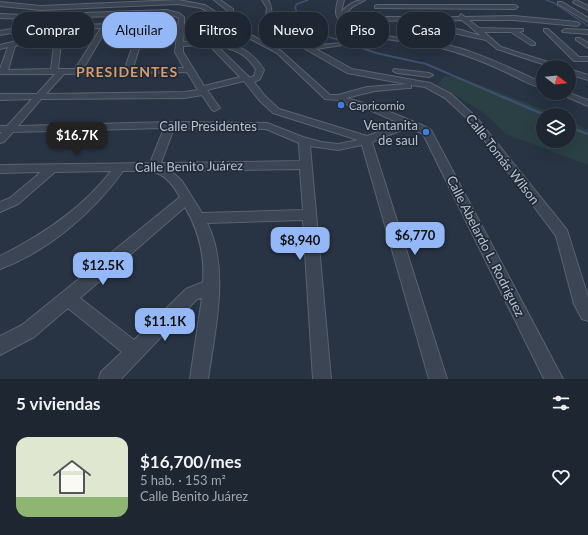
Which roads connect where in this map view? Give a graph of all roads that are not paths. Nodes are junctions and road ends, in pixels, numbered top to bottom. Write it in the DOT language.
graph roads {
  1 [pos="217,0"];
  2 [pos="265,0"];
  3 [pos="341,0"];
  4 [pos="362,0"];
  5 [pos="374,0"];
  6 [pos="444,0"];
  7 [pos="576,2"];
  8 [pos="560,3"];
  9 [pos="0,4"];
  10 [pos="378,7"];
  11 [pos="451,7"];
  12 [pos="515,7"];
  13 [pos="588,8"];
  14 [pos="213,12"];
  15 [pos="232,12"];
  16 [pos="270,12"];
  17 [pos="338,12"];
  18 [pos="344,12"];
  19 [pos="381,12"];
  20 [pos="177,14"];
  21 [pos="588,15"];
  22 [pos="0,16"];
  23 [pos="12,16"];
  24 [pos="580,16"];
  25 [pos="568,17"];
  26 [pos="396,18"];
  27 [pos="463,18"];
  28 [pos="588,20"];
  29 [pos="577,24"];
  30 [pos="389,25"];
  31 [pos="185,29"];
  32 [pos="180,30"];
  33 [pos="477,30"];
  34 [pos="512,30"];
  35 [pos="521,30"];
  36 [pos="12,31"];
  37 [pos="102,31"];
  38 [pos="588,31"];
  39 [pos="0,33"];
  40 [pos="251,37"];
  41 [pos="389,38"];
  42 [pos="554,38"];
  43 [pos="578,39"];
  44 [pos="588,39"];
  45 [pos="489,40"];
  46 [pos="180,44"];
  47 [pos="185,44"];
  48 [pos="533,44"];
  49 [pos="12,45"];
  50 [pos="588,46"];
  51 [pos="0,47"];
  52 [pos="59,48"];
  53 [pos="136,48"];
  54 [pos="215,48"];
  55 [pos="232,48"];
  56 [pos="311,48"];
  57 [pos="588,59"];
  58 [pos="538,60"];
  59 [pos="189,70"];
  60 [pos="128,71"];
  61 [pos="1,72"];
  62 [pos="58,72"];
  63 [pos="77,72"];
  64 [pos="576,73"];
  65 [pos="588,78"];
  66 [pos="248,79"];
  67 [pos="428,80"];
  68 [pos="536,83"];
  69 [pos="203,90"];
  70 [pos="0,97"];
  71 [pos="39,97"];
  72 [pos="341,98"];
  73 [pos="576,98"];
  74 [pos="588,103"];
  75 [pos="215,108"];
  76 [pos="409,124"];
  77 [pos="170,125"];
  78 [pos="5,129"];
  79 [pos="0,140"];
  80 [pos="366,140"];
  81 [pos="304,141"];
  82 [pos="306,165"];
  83 [pos="120,167"];
  84 [pos="154,167"];
  85 [pos="53,168"];
  86 [pos="0,169"];
  87 [pos="187,198"];
  88 [pos="0,207"];
  89 [pos="309,215"];
  90 [pos="199,218"];
  91 [pos="0,263"];
  92 [pos="211,287"];
  93 [pos="68,298"];
  94 [pos="588,313"];
  95 [pos="0,346"];
  96 [pos="135,352"];
  97 [pos="108,379"];
  98 [pos="199,379"];
  99 [pos="322,379"];
  100 [pos="438,379"];
  101 [pos="554,379"];
  1 -- 15 [label="street"];
  2 -- 16 [label="street, Calle Tomás Wilson"];
  3 -- 17 [label="street"];
  4 -- 18 [label="street"];
  5 -- 10 [label="street"];
  6 -- 11 [label="street"];
  7 -- 13 [label="street"];
  8 -- 24 [label="street"];
  9 -- 14 [label="street"];
  10 -- 11 [label="street"];
  10 -- 19 [label="street"];
  11 -- 12 [label="street"];
  11 -- 27 [label="street"];
  20 -- 32 [label="street"];
  21 -- 24 [label="street"];
  22 -- 23 [label="street"];
  24 -- 28 [label="street"];
  25 -- 29 [label="street"];
  26 -- 27 [label="street"];
  26 -- 30 [label="street"];
  26 -- 45 [label="street"];
  27 -- 29 [label="street"];
  27 -- 33 [label="street"];
  29 -- 38 [label="street"];
  31 -- 32 [label="street"];
  32 -- 46 [label="street"];
  33 -- 34 [label="street"];
  33 -- 45 [label="street"];
  34 -- 35 [label="street"];
  34 -- 48 [label="street"];
  36 -- 39 [label="street"];
  37 -- 63 [label="street"];
  38 -- 42 [label="street"];
  40 -- 72 [label="street, Calle Abelardo L. Rodríguez"];
  41 -- 68 [label="street"];
  42 -- 43 [label="street"];
  42 -- 57 [label="street"];
  43 -- 44 [label="street"];
  43 -- 50 [label="street"];
  45 -- 58 [label="street"];
  46 -- 47 [label="street"];
  46 -- 59 [label="street"];
  49 -- 51 [label="street"];
  49 -- 61 [label="street"];
  52 -- 62 [label="street"];
  53 -- 60 [label="street"];
  54 -- 66 [label="street"];
  55 -- 66 [label="street"];
  56 -- 67 [label="street, Calle Tomás Wilson"];
  59 -- 60 [label="street"];
  59 -- 69 [label="street"];
  60 -- 63 [label="street"];
  61 -- 62 [label="street"];
  62 -- 63 [label="street"];
  62 -- 71 [label="street"];
  64 -- 65 [label="street"];
  66 -- 69 [label="street"];
  66 -- 80 [label="street"];
  67 -- 72 [label="street"];
  67 -- 94 [label="street, Calle Tomás Wilson"];
  69 -- 71 [label="street"];
  69 -- 75 [label="street"];
  70 -- 71 [label="street"];
  71 -- 78 [label="street"];
  72 -- 76 [label="street, Calle Abelardo L. Rodríguez"];
  73 -- 74 [label="street"];
  76 -- 80 [label="street, Calle Presidentes"];
  76 -- 101 [label="street, Calle Abelardo L. Rodríguez"];
  77 -- 78 [label="street, Calle Presidentes"];
  77 -- 81 [label="street, Calle Presidentes"];
  77 -- 84 [label="street"];
  78 -- 79 [label="street"];
  80 -- 81 [label="street, Calle Presidentes"];
  80 -- 100 [label="street"];
  81 -- 82 [label="street"];
  82 -- 84 [label="street, Calle Benito Juárez"];
  82 -- 89 [label="street"];
  83 -- 84 [label="street, Calle Benito Juárez"];
  83 -- 85 [label="street, Calle Benito Juárez"];
  83 -- 91 [label="street"];
  84 -- 87 [label="street"];
  85 -- 86 [label="street, Calle Benito Juárez"];
  85 -- 88 [label="street"];
  87 -- 90 [label="street"];
  87 -- 93 [label="street"];
  89 -- 90 [label="street"];
  89 -- 99 [label="street"];
  90 -- 92 [label="street"];
  92 -- 96 [label="street"];
  92 -- 98 [label="street"];
  93 -- 95 [label="street"];
  93 -- 96 [label="street"];
  96 -- 97 [label="street"];
}
